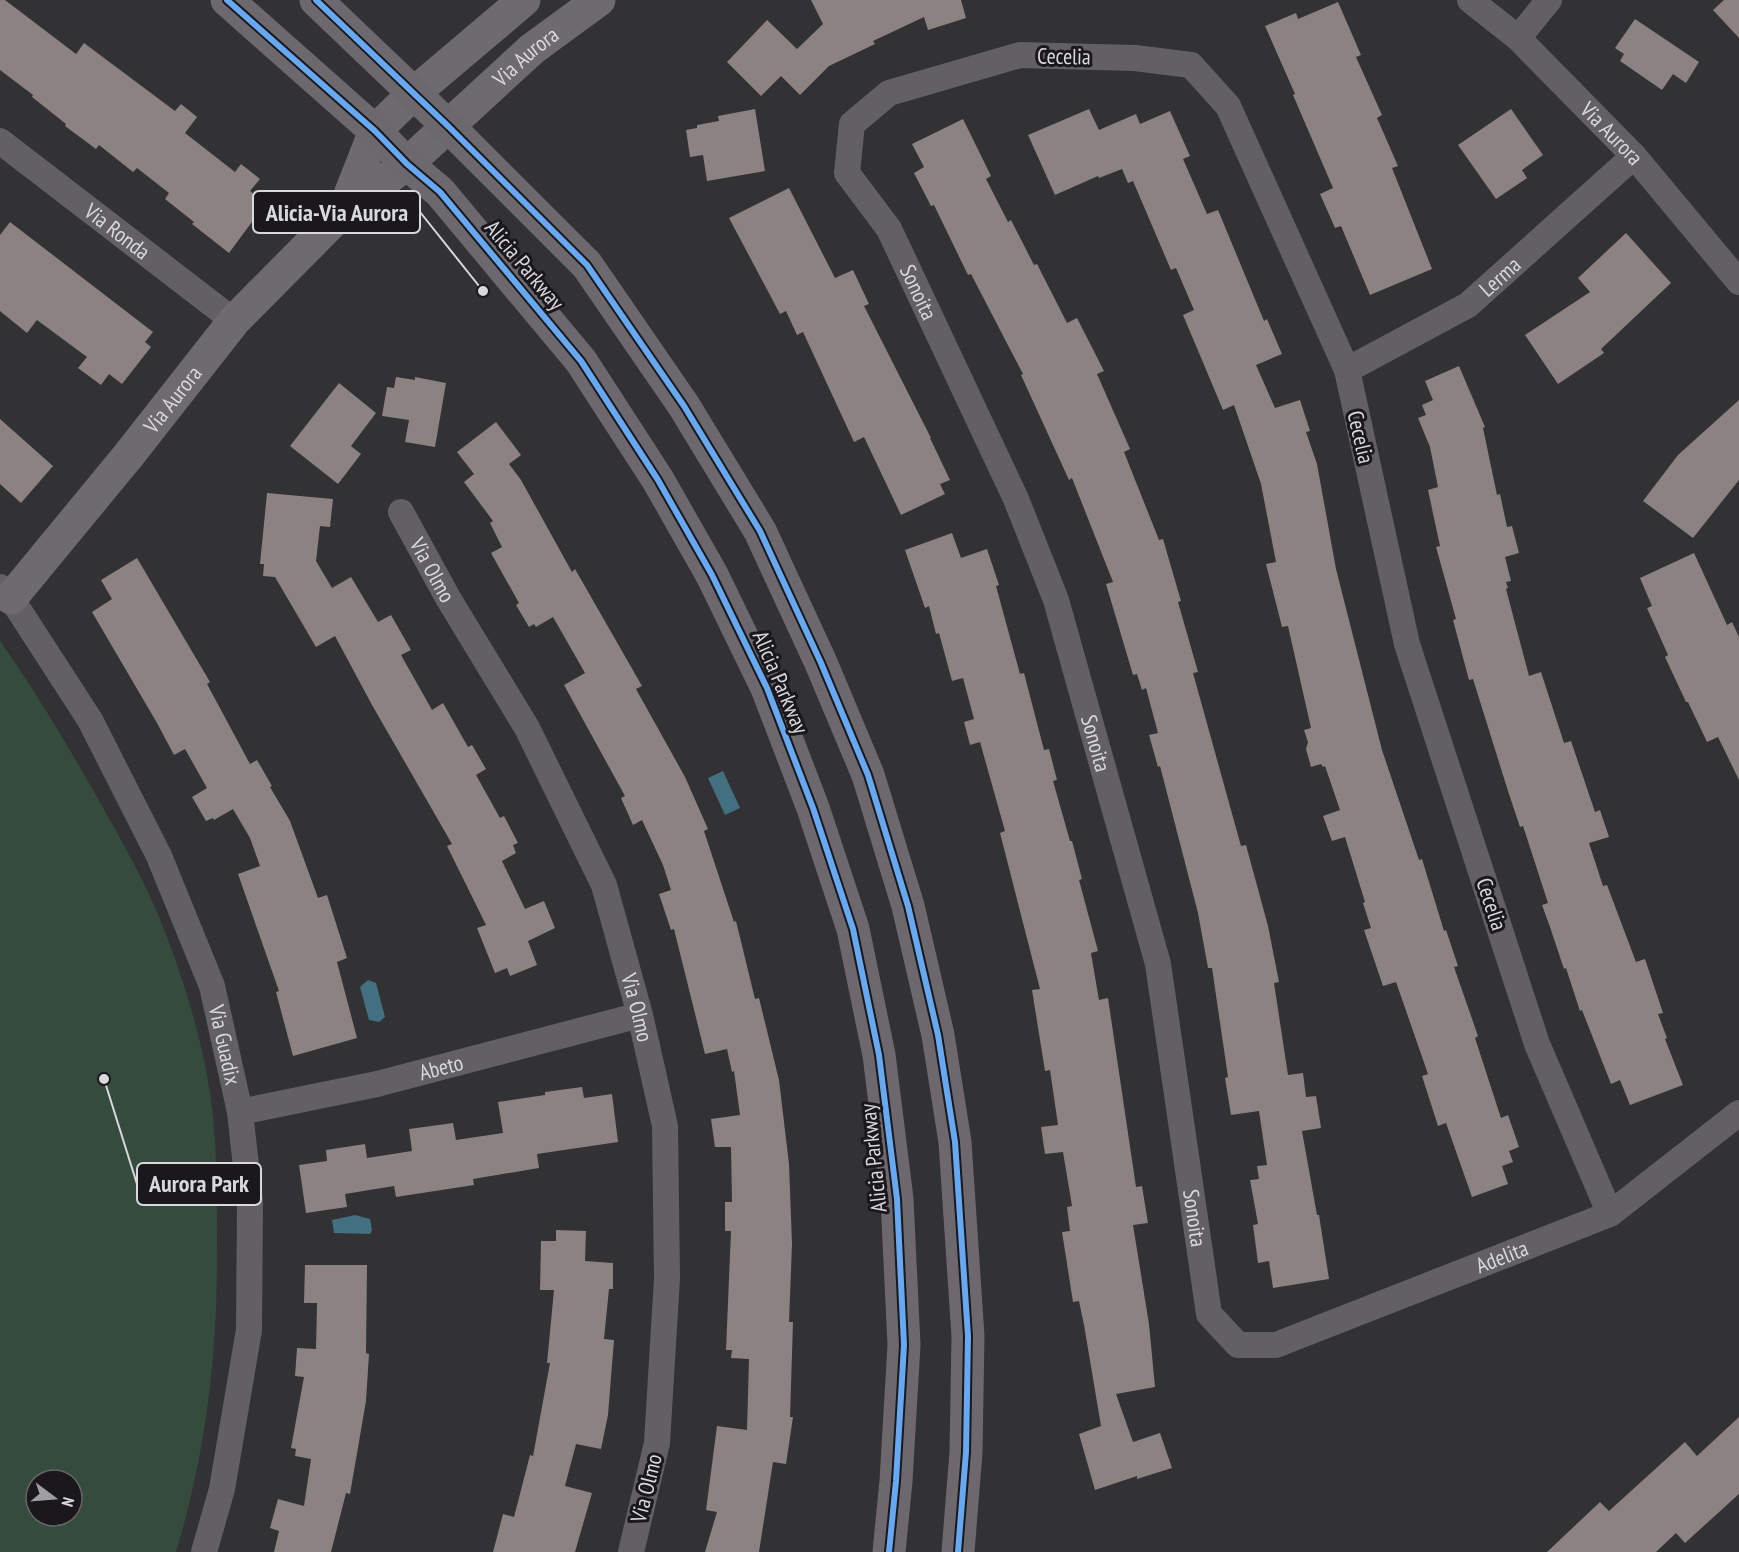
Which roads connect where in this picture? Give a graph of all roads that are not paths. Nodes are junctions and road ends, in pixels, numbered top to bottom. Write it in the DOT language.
graph roads {
  1 [pos="227,0"];
  2 [pos="316,0"];
  3 [pos="524,0"];
  4 [pos="599,0"];
  5 [pos="1470,0"];
  6 [pos="1550,0"];
  7 [pos="1518,38"];
  8 [pos="413,94"];
  9 [pos="449,127"];
  10 [pos="375,131"];
  11 [pos="0,141"];
  12 [pos="1634,156"];
  13 [pos="407,164"];
  14 [pos="847,173"];
  15 [pos="344,210"];
  16 [pos="1739,282"];
  17 [pos="234,321"];
  18 [pos="1347,370"];
  19 [pos="401,512"];
  20 [pos="5,592"];
  21 [pos="640,1015"];
  22 [pos="240,1112"];
  23 [pos="1739,1113"];
  24 [pos="1610,1214"];
  25 [pos="1238,1345"];
  26 [pos="204,1552"];
  27 [pos="631,1552"];
  28 [pos="889,1552"];
  29 [pos="958,1552"];
  1 -- 10 [label="main road, Alicia Parkway"];
  2 -- 8 [label="main road, Alicia Parkway"];
  3 -- 8 [label="street, Via Aurora"];
  4 -- 9 [label="street, Via Aurora"];
  5 -- 7 [label="street, Via Aurora"];
  6 -- 7 [label="street"];
  7 -- 12 [label="street, Via Aurora"];
  8 -- 9 [label="main road, Alicia Parkway"];
  8 -- 10 [label="street, Via Aurora"];
  9 -- 13 [label="street, Via Aurora"];
  9 -- 29 [label="main road, Alicia Parkway"];
  10 -- 13 [label="main road, Alicia Parkway"];
  10 -- 15 [label="street, Via Aurora"];
  11 -- 17 [label="street, Via Ronda"];
  12 -- 16 [label="street, Via Aurora"];
  12 -- 18 [label="street, Lerma"];
  13 -- 15 [label="street, Via Aurora"];
  13 -- 28 [label="main road, Alicia Parkway"];
  14 -- 18 [label="street, Cecelia"];
  14 -- 25 [label="street, Sonoita"];
  15 -- 17 [label="street, Via Aurora"];
  17 -- 20 [label="street, Via Aurora"];
  18 -- 24 [label="street, Cecelia"];
  19 -- 21 [label="street, Via Olmo"];
  20 -- 22 [label="street, Via Guadix"];
  21 -- 22 [label="street, Abeto"];
  21 -- 27 [label="street, Via Olmo"];
  22 -- 26 [label="street, Via Guadix"];
  23 -- 24 [label="street, Adelita"];
  24 -- 25 [label="street, Adelita"];
}
